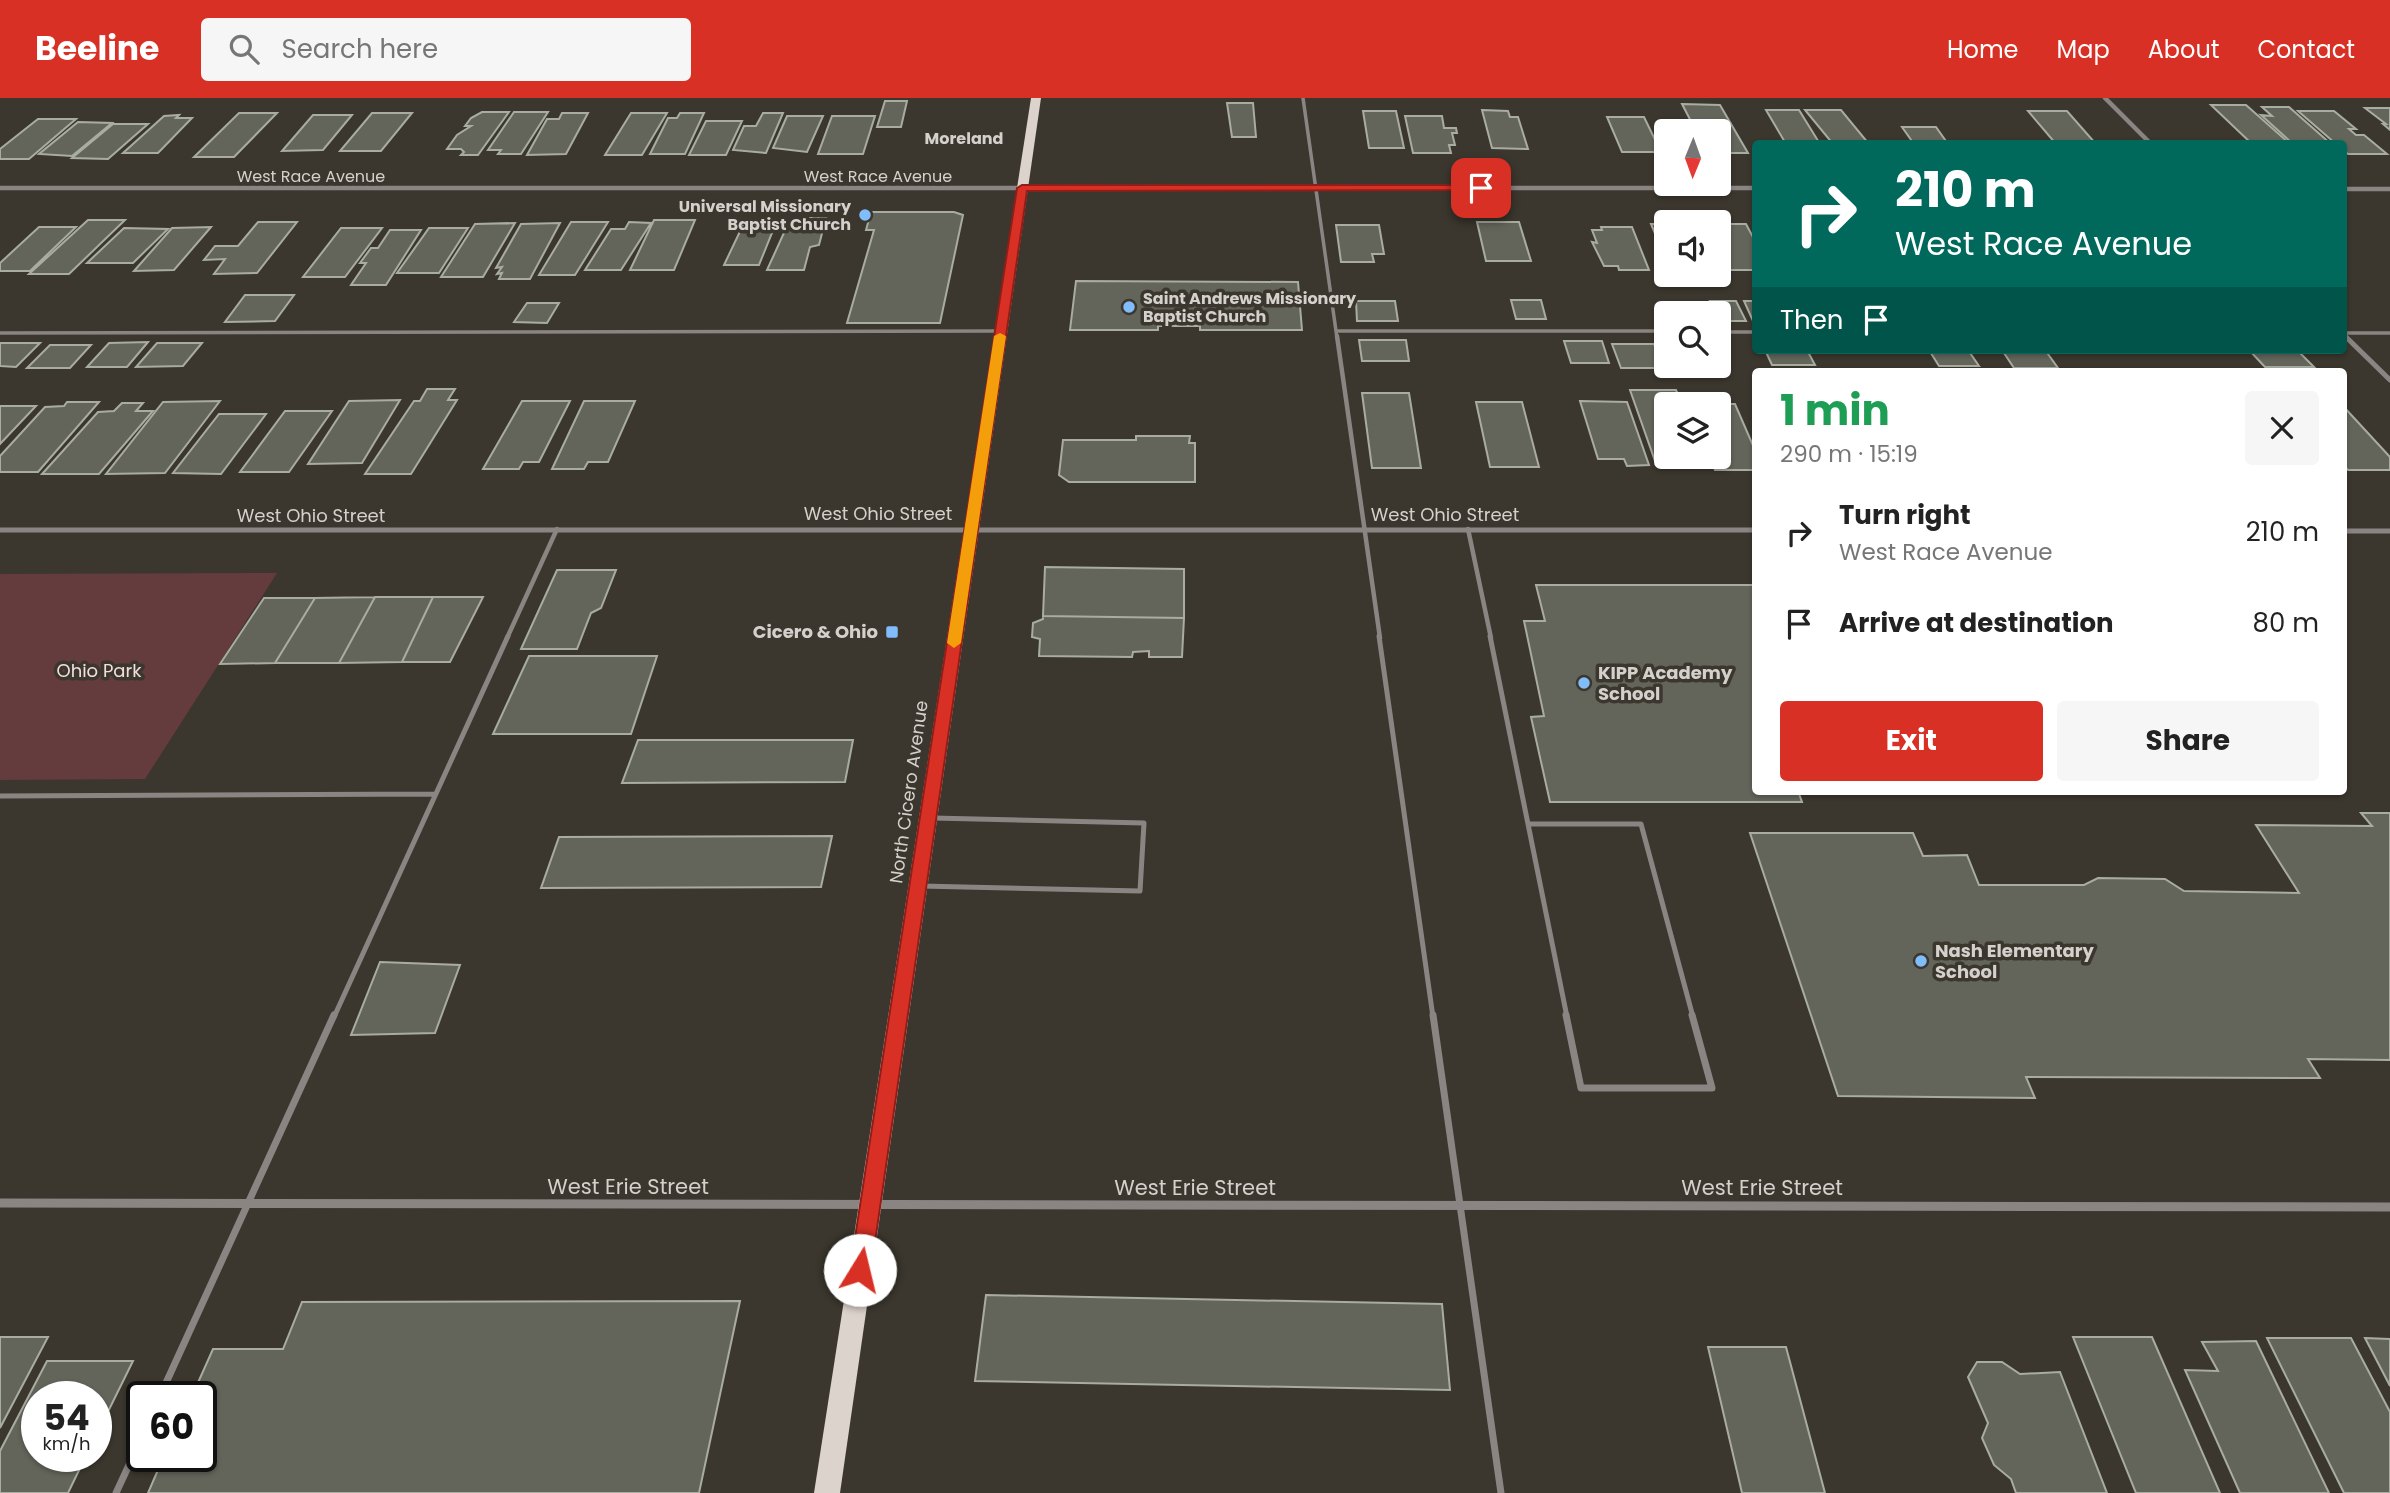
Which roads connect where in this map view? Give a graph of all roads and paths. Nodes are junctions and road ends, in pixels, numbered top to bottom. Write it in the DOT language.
graph roads {
  1 [pos="1036,98"];
  2 [pos="1303,98"];
  3 [pos="2105,98"];
  4 [pos="2147,140"];
  5 [pos="0,188"];
  6 [pos="1022,188"];
  7 [pos="1316,188"];
  8 [pos="1752,188"];
  9 [pos="2347,189"];
  10 [pos="2390,189"];
  11 [pos="1001,331"];
  12 [pos="1336,331"];
  13 [pos="1654,331"];
  14 [pos="1731,331"];
  15 [pos="1752,332"];
  16 [pos="0,333"];
  17 [pos="2347,333"];
  18 [pos="2390,333"];
  19 [pos="2347,337"];
  20 [pos="2390,380"];
  21 [pos="972,528"];
  22 [pos="557,529"];
  23 [pos="1365,529"];
  24 [pos="0,530"];
  25 [pos="1468,530"];
  26 [pos="1752,530"];
  27 [pos="2347,531"];
  28 [pos="2390,531"];
  29 [pos="436,794"];
  30 [pos="0,796"];
  31 [pos="929,818"];
  32 [pos="1528,824"];
  33 [pos="918,886"];
  34 [pos="0,1203"];
  35 [pos="248,1204"];
  36 [pos="870,1205"];
  37 [pos="1461,1205"];
  38 [pos="2390,1207"];
  39 [pos="167,1381"];
  40 [pos="126,1471"];
  41 [pos="116,1493"];
  42 [pos="827,1493"];
  43 [pos="1501,1493"];
  1 -- 6 [label="main road, North Cicero Avenue"];
  2 -- 7 [label="lane"];
  3 -- 4 [label="street"];
  5 -- 6 [label="street, West Race Avenue"];
  6 -- 7 [label="street, West Race Avenue"];
  6 -- 11 [label="main road, North Cicero Avenue"];
  7 -- 8 [label="street, West Race Avenue"];
  7 -- 12 [label="lane"];
  9 -- 10 [label="street"];
  11 -- 16 [label="lane"];
  11 -- 21 [label="main road, North Cicero Avenue"];
  12 -- 13 [label="lane"];
  12 -- 23 [label="lane"];
  14 -- 15 [label="lane"];
  17 -- 18 [label="lane"];
  19 -- 20 [label="street"];
  21 -- 22 [label="street, West Ohio Street"];
  21 -- 23 [label="street, West Ohio Street"];
  21 -- 31 [label="main road, North Cicero Avenue"];
  22 -- 24 [label="street, West Ohio Street"];
  22 -- 29 [label="lane"];
  23 -- 25 [label="street, West Ohio Street"];
  23 -- 37 [label="lane"];
  25 -- 26 [label="street, West Ohio Street"];
  25 -- 32 [label="lane"];
  27 -- 28 [label="street"];
  29 -- 30 [label="lane"];
  29 -- 35 [label="lane"];
  31 -- 33 [label="main road, North Cicero Avenue"];
  31 -- 33 [label="lane"];
  32 -- 32 [label="lane"];
  33 -- 36 [label="main road, North Cicero Avenue"];
  34 -- 35 [label="street, West Erie Street"];
  35 -- 36 [label="street, West Erie Street"];
  35 -- 39 [label="lane"];
  36 -- 37 [label="street, West Erie Street"];
  36 -- 42 [label="main road, North Cicero Avenue"];
  37 -- 38 [label="street, West Erie Street"];
  37 -- 43 [label="lane"];
  40 -- 41 [label="lane"];
}
